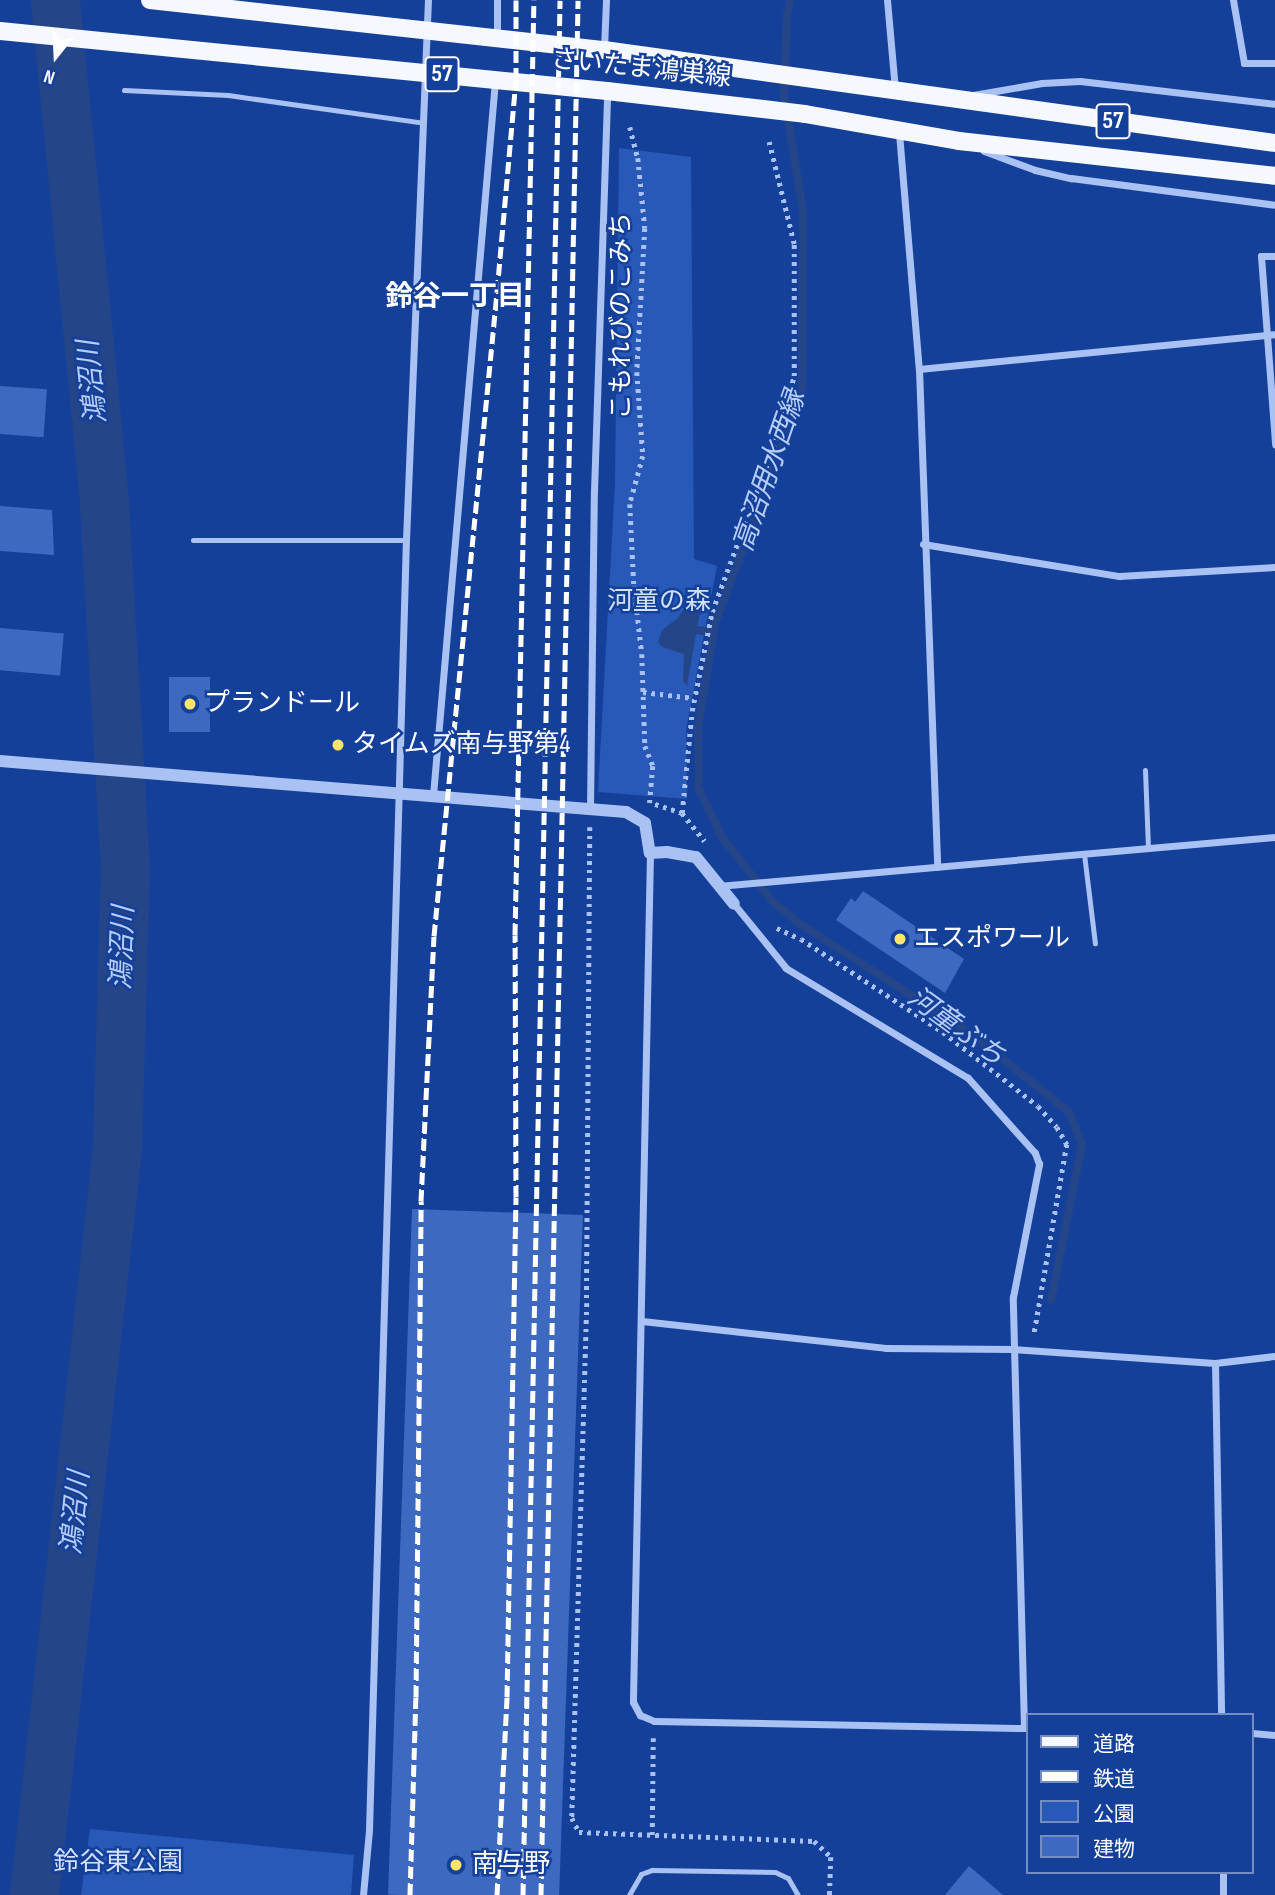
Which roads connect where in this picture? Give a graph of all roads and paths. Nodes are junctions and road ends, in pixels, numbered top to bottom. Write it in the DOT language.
graph roads {
  1 [pos="150,0"];
  2 [pos="428,0"];
  3 [pos="497,0"];
  4 [pos="606,0"];
  5 [pos="887,0"];
  6 [pos="1233,0"];
  7 [pos="428,30"];
  8 [pos="0,31"];
  9 [pos="497,37"];
  10 [pos="604,50"];
  11 [pos="1275,63"];
  12 [pos="426,73"];
  13 [pos="495,81"];
  14 [pos="124,90"];
  15 [pos="895,90"];
  16 [pos="607,91"];
  17 [pos="951,98"];
  18 [pos="1275,104"];
  19 [pos="424,123"];
  20 [pos="630,127"];
  21 [pos="899,129"];
  22 [pos="959,141"];
  23 [pos="769,142"];
  24 [pos="1275,143"];
  25 [pos="1275,176"];
  26 [pos="1275,205"];
  27 [pos="1275,256"];
  28 [pos="1275,334"];
  29 [pos="1266,335"];
  30 [pos="919,369"];
  31 [pos="1275,444"];
  32 [pos="193,540"];
  33 [pos="406,540"];
  34 [pos="923,544"];
  35 [pos="1275,567"];
  36 [pos="643,692"];
  37 [pos="694,698"];
  38 [pos="0,761"];
  39 [pos="1145,770"];
  40 [pos="401,792"];
  41 [pos="433,795"];
  42 [pos="590,809"];
  43 [pos="682,813"];
  44 [pos="640,818"];
  45 [pos="1275,837"];
  46 [pos="1148,848"];
  47 [pos="650,853"];
  48 [pos="1084,854"];
  49 [pos="937,867"];
  50 [pos="717,886"];
  51 [pos="734,904"];
  52 [pos="1095,943"];
  53 [pos="642,1321"];
  54 [pos="1013,1349"];
  55 [pos="1275,1356"];
  56 [pos="1215,1363"];
  57 [pos="1221,1713"];
  58 [pos="654,1721"];
  59 [pos="1026,1728"];
  60 [pos="1254,1733"];
  61 [pos="1275,1735"];
  62 [pos="652,1835"];
  63 [pos="1223,1874"];
  64 [pos="363,1895"];
  65 [pos="629,1895"];
  66 [pos="798,1895"];
  67 [pos="830,1895"];
  68 [pos="1223,1895"];
  1 -- 7 [label="main road, さいたま鴻巣線 / 57"];
  2 -- 7 [label="street"];
  3 -- 9 [label="street"];
  4 -- 10 [label="street"];
  5 -- 15 [label="street"];
  6 -- 11 [label="street"];
  7 -- 9 [label="main road, さいたま鴻巣線 / 57"];
  7 -- 12 [label="street"];
  8 -- 12 [label="main road, さいたま鴻巣線 / 57"];
  9 -- 10 [label="main road, さいたま鴻巣線 / 57"];
  10 -- 15 [label="main road, さいたま鴻巣線 / 57"];
  12 -- 13 [label="main road, さいたま鴻巣線 / 57"];
  12 -- 19 [label="street"];
  13 -- 16 [label="main road, さいたま鴻巣線 / 57"];
  13 -- 41 [label="street"];
  14 -- 19 [label="lane"];
  15 -- 17 [label="main road, さいたま鴻巣線 / 57"];
  16 -- 21 [label="main road, さいたま鴻巣線 / 57"];
  16 -- 42 [label="street"];
  17 -- 18 [label="street"];
  17 -- 24 [label="main road, さいたま鴻巣線 / 57"];
  19 -- 33 [label="street"];
  20 -- 36 [label="path, こもれびのこみち"];
  21 -- 22 [label="main road, さいたま鴻巣線 / 57"];
  21 -- 30 [label="street"];
  22 -- 25 [label="main road, さいたま鴻巣線 / 57"];
  22 -- 26 [label="street"];
  23 -- 37 [label="path"];
  27 -- 29 [label="street"];
  28 -- 29 [label="street"];
  29 -- 30 [label="street"];
  29 -- 31 [label="street"];
  30 -- 34 [label="street"];
  32 -- 33 [label="lane"];
  33 -- 40 [label="street"];
  34 -- 35 [label="street"];
  34 -- 49 [label="street"];
  36 -- 37 [label="path"];
  36 -- 44 [label="path, こもれびのこみち"];
  37 -- 43 [label="path"];
  38 -- 40 [label="street"];
  39 -- 46 [label="lane"];
  40 -- 41 [label="street"];
  40 -- 64 [label="street"];
  41 -- 42 [label="street"];
  42 -- 44 [label="street"];
  42 -- 62 [label="path"];
  44 -- 47 [label="street"];
  45 -- 46 [label="street"];
  46 -- 48 [label="street"];
  47 -- 50 [label="street"];
  47 -- 53 [label="street"];
  48 -- 49 [label="street"];
  48 -- 52 [label="lane"];
  49 -- 50 [label="street"];
  50 -- 51 [label="street"];
  51 -- 54 [label="street"];
  53 -- 54 [label="street"];
  53 -- 58 [label="street"];
  54 -- 56 [label="street"];
  54 -- 59 [label="street"];
  55 -- 56 [label="street"];
  56 -- 57 [label="street"];
  58 -- 59 [label="street"];
  58 -- 62 [label="path"];
  60 -- 61 [label="street"];
  62 -- 67 [label="path"];
  63 -- 68 [label="street"];
  65 -- 66 [label="lane"];
}
